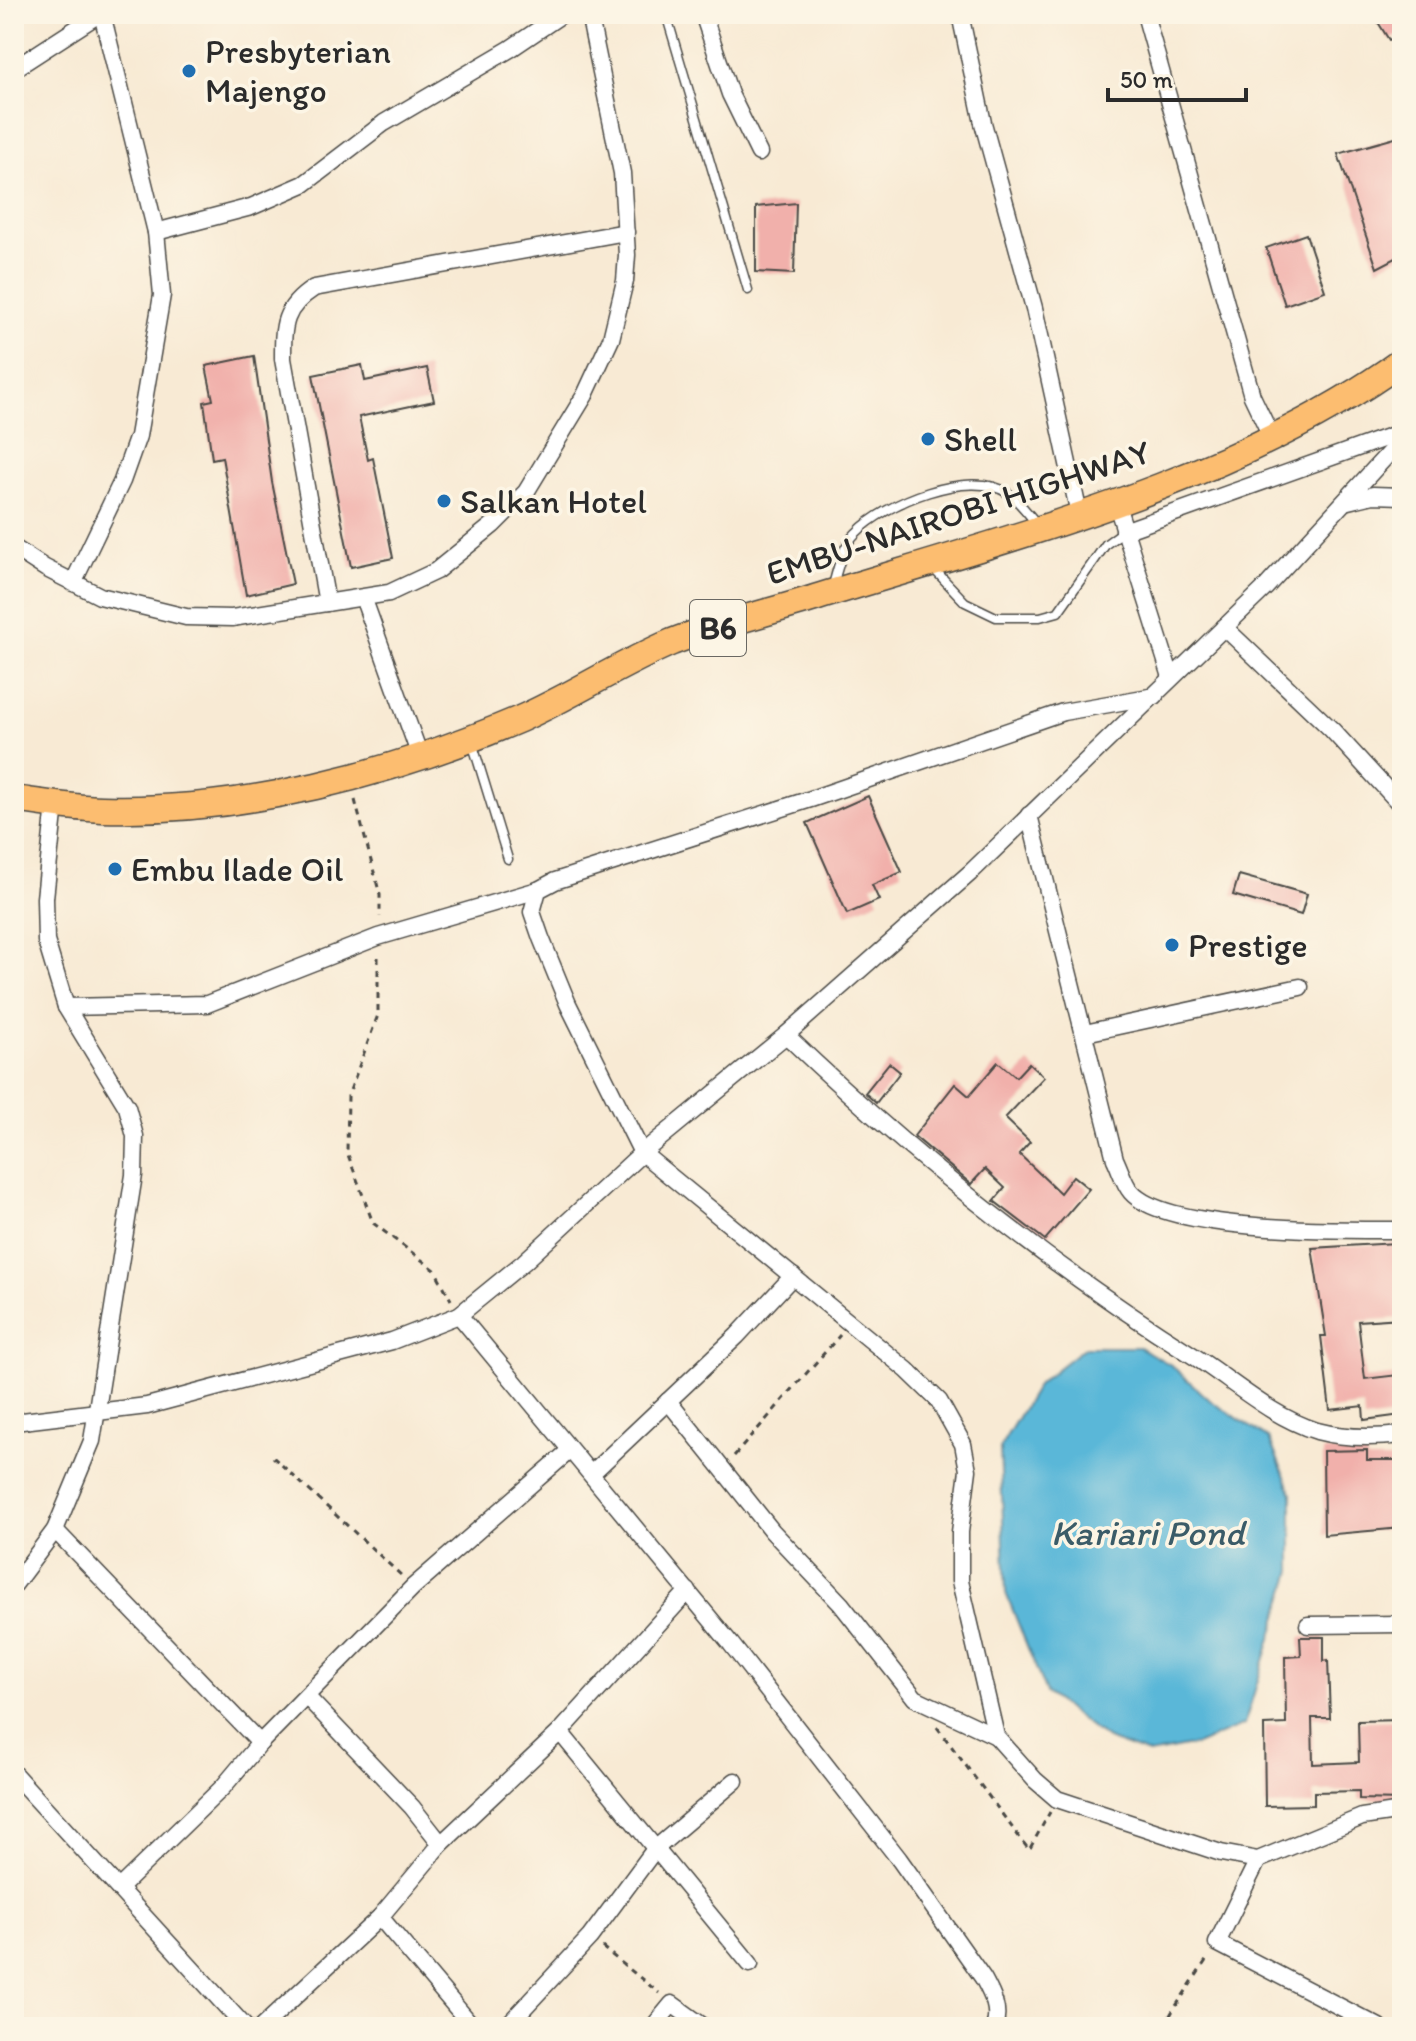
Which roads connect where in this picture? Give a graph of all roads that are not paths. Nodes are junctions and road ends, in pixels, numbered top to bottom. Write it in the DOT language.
graph roads {
  1 [pos="101,14"];
  2 [pos="562,14"];
  3 [pos="589,14"];
  4 [pos="666,14"];
  5 [pos="703,14"];
  6 [pos="960,14"];
  7 [pos="1145,14"];
  8 [pos="14,69"];
  9 [pos="759,153"];
  10 [pos="156,232"];
  11 [pos="626,232"];
  12 [pos="748,290"];
  13 [pos="1402,361"];
  14 [pos="1402,432"];
  15 [pos="1272,438"];
  16 [pos="1402,439"];
  17 [pos="1402,496"];
  18 [pos="1348,501"];
  19 [pos="1116,502"];
  20 [pos="1079,514"];
  21 [pos="1040,527"];
  22 [pos="1124,531"];
  23 [pos="14,548"];
  24 [pos="929,563"];
  25 [pos="73,583"];
  26 [pos="831,593"];
  27 [pos="364,600"];
  28 [pos="327,603"];
  29 [pos="1224,627"];
  30 [pos="1171,677"];
  31 [pos="1155,696"];
  32 [pos="470,737"];
  33 [pos="420,756"];
  34 [pos="14,799"];
  35 [pos="55,804"];
  36 [pos="1402,806"];
  37 [pos="1029,815"];
  38 [pos="508,859"];
  39 [pos="538,890"];
  40 [pos="1300,987"];
  41 [pos="66,1007"];
  42 [pos="1085,1033"];
  43 [pos="786,1035"];
  44 [pos="642,1153"];
  45 [pos="1402,1230"];
  46 [pos="793,1276"];
  47 [pos="459,1315"];
  48 [pos="668,1401"];
  49 [pos="99,1410"];
  50 [pos="14,1422"];
  51 [pos="1402,1435"];
  52 [pos="569,1451"];
  53 [pos="592,1473"];
  54 [pos="55,1530"];
  55 [pos="14,1585"];
  56 [pos="688,1591"];
  57 [pos="1402,1624"];
  58 [pos="1308,1625"];
  59 [pos="307,1697"];
  60 [pos="560,1732"];
  61 [pos="996,1736"];
  62 [pos="260,1743"];
  63 [pos="14,1774"];
  64 [pos="735,1781"];
  65 [pos="1402,1811"];
  66 [pos="441,1844"];
  67 [pos="655,1849"];
  68 [pos="1258,1860"];
  69 [pos="120,1887"];
  70 [pos="380,1917"];
  71 [pos="750,1964"];
  72 [pos="245,2027"];
  73 [pos="262,2027"];
  74 [pos="473,2027"];
  75 [pos="506,2027"];
  76 [pos="653,2027"];
  77 [pos="704,2027"];
  78 [pos="994,2027"];
  79 [pos="1379,2027"];
  1 -- 8 [label="street"];
  1 -- 10 [label="street"];
  2 -- 10 [label="street"];
  3 -- 11 [label="street"];
  4 -- 12 [label="lane"];
  5 -- 9 [label="street"];
  6 -- 20 [label="street"];
  7 -- 15 [label="street"];
  10 -- 25 [label="street"];
  11 -- 27 [label="street"];
  11 -- 28 [label="street"];
  13 -- 15 [label="main road, EMBU-NAIROBI HIGHWAY / B6"];
  14 -- 22 [label="street"];
  15 -- 19 [label="main road, EMBU-NAIROBI HIGHWAY / B6"];
  16 -- 18 [label="street"];
  17 -- 18 [label="street"];
  18 -- 29 [label="street"];
  19 -- 20 [label="main road, EMBU-NAIROBI HIGHWAY / B6"];
  19 -- 22 [label="street"];
  20 -- 21 [label="main road, EMBU-NAIROBI HIGHWAY / B6"];
  21 -- 24 [label="main road, EMBU-NAIROBI HIGHWAY / B6"];
  21 -- 26 [label="lane"];
  22 -- 24 [label="lane"];
  22 -- 30 [label="street"];
  23 -- 25 [label="street"];
  24 -- 26 [label="main road, EMBU-NAIROBI HIGHWAY / B6"];
  25 -- 28 [label="street"];
  26 -- 32 [label="main road, EMBU-NAIROBI HIGHWAY / B6"];
  27 -- 28 [label="street"];
  27 -- 33 [label="street"];
  29 -- 30 [label="street"];
  29 -- 36 [label="street"];
  30 -- 31 [label="street"];
  31 -- 37 [label="street"];
  31 -- 39 [label="street"];
  32 -- 33 [label="main road, EMBU-NAIROBI HIGHWAY / B6"];
  32 -- 38 [label="lane"];
  33 -- 35 [label="main road, EMBU-NAIROBI HIGHWAY / B6"];
  34 -- 35 [label="main road, EMBU-NAIROBI HIGHWAY / B6"];
  35 -- 41 [label="street"];
  37 -- 42 [label="street"];
  37 -- 43 [label="street"];
  39 -- 41 [label="street"];
  39 -- 44 [label="street"];
  40 -- 42 [label="street"];
  41 -- 49 [label="street"];
  42 -- 45 [label="street"];
  43 -- 44 [label="street"];
  43 -- 51 [label="street"];
  44 -- 46 [label="street"];
  44 -- 47 [label="street"];
  46 -- 48 [label="street"];
  46 -- 61 [label="street"];
  47 -- 49 [label="street"];
  47 -- 52 [label="street"];
  48 -- 53 [label="street"];
  48 -- 61 [label="street"];
  49 -- 50 [label="street"];
  49 -- 54 [label="street"];
  52 -- 53 [label="street"];
  52 -- 59 [label="street"];
  53 -- 56 [label="street"];
  54 -- 55 [label="street"];
  54 -- 62 [label="street"];
  56 -- 60 [label="street"];
  56 -- 78 [label="street"];
  57 -- 58 [label="street"];
  59 -- 62 [label="street"];
  59 -- 66 [label="street"];
  60 -- 66 [label="street"];
  60 -- 67 [label="street"];
  61 -- 68 [label="street"];
  62 -- 69 [label="street"];
  63 -- 69 [label="street"];
  64 -- 67 [label="street"];
  65 -- 68 [label="street"];
  66 -- 70 [label="street"];
  67 -- 71 [label="street"];
  67 -- 75 [label="street"];
  68 -- 79 [label="street"];
  69 -- 72 [label="street"];
  70 -- 73 [label="street"];
  70 -- 74 [label="street"];
  76 -- 77 [label="street"];
}
